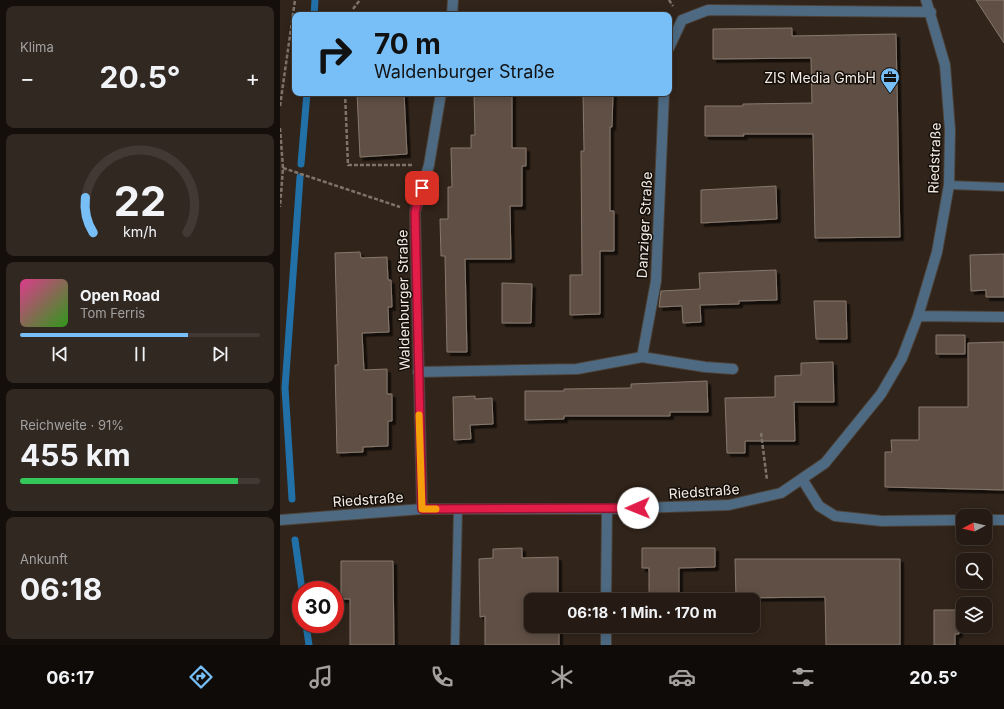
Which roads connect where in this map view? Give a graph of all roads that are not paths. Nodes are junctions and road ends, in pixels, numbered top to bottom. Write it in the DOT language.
graph roads {
  1 [pos="453,0"];
  2 [pos="926,0"];
  3 [pos="452,12"];
  4 [pos="930,12"];
  5 [pos="672,42"];
  6 [pos="440,96"];
  7 [pos="664,96"];
  8 [pos="949,185"];
  9 [pos="1004,187"];
  10 [pos="918,316"];
  11 [pos="1004,317"];
  12 [pos="642,357"];
  13 [pos="733,369"];
  14 [pos="418,372"];
  15 [pos="802,479"];
  16 [pos="422,509"];
  17 [pos="458,509"];
  18 [pos="607,509"];
  19 [pos="280,520"];
  20 [pos="956,520"];
  21 [pos="992,520"];
  22 [pos="1004,520"];
  23 [pos="606,593"];
  24 [pos="606,633"];
  25 [pos="455,645"];
  26 [pos="606,645"];
  1 -- 3 [label="street"];
  2 -- 4 [label="street, Riedstraße"];
  4 -- 5 [label="street"];
  4 -- 8 [label="street, Riedstraße"];
  6 -- 14 [label="street, Waldenburger Straße"];
  7 -- 12 [label="street, Danziger Straße"];
  8 -- 9 [label="lane"];
  8 -- 10 [label="street, Riedstraße"];
  10 -- 11 [label="street"];
  10 -- 15 [label="street, Riedstraße"];
  12 -- 13 [label="street"];
  12 -- 14 [label="street"];
  14 -- 16 [label="street, Waldenburger Straße"];
  15 -- 18 [label="street, Riedstraße"];
  15 -- 20 [label="street"];
  16 -- 17 [label="street, Riedstraße"];
  16 -- 19 [label="street, Riedstraße"];
  17 -- 18 [label="street, Riedstraße"];
  17 -- 25 [label="lane"];
  18 -- 23 [label="street"];
  21 -- 22 [label="street"];
  24 -- 26 [label="street"];
}
